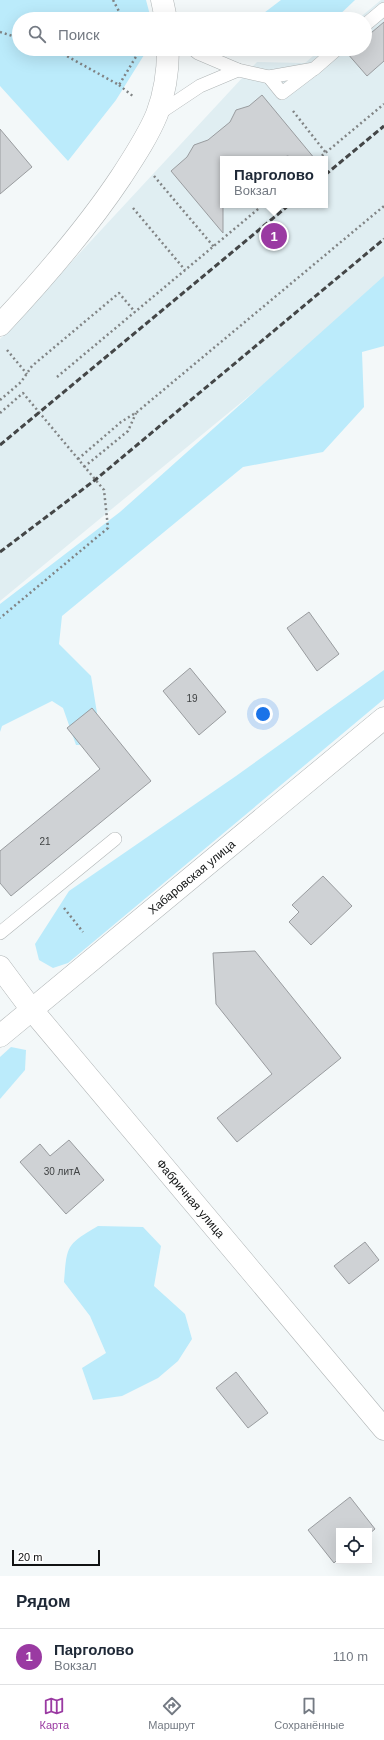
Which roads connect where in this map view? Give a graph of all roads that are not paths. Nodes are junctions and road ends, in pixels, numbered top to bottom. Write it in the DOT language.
graph roads {
  1 [pos="162,0"];
  2 [pos="384,9"];
  3 [pos="165,12"];
  4 [pos="372,19"];
  5 [pos="168,56"];
  6 [pos="205,56"];
  7 [pos="329,56"];
  8 [pos="314,69"];
  9 [pos="238,70"];
  10 [pos="269,77"];
  11 [pos="157,114"];
  12 [pos="0,324"];
  13 [pos="384,718"];
  14 [pos="115,839"];
  15 [pos="0,933"];
  16 [pos="0,967"];
  17 [pos="32,1010"];
  18 [pos="0,1036"];
  19 [pos="384,1429"];
  1 -- 3 [label="street"];
  2 -- 4 [label="lane"];
  5 -- 11 [label="street"];
  6 -- 9 [label="lane"];
  7 -- 8 [label="lane"];
  8 -- 10 [label="lane"];
  8 -- 10 [label="lane"];
  9 -- 10 [label="lane"];
  9 -- 11 [label="lane"];
  11 -- 12 [label="street"];
  13 -- 17 [label="street, Хабаровская улица"];
  14 -- 15 [label="lane"];
  16 -- 17 [label="street, Фабричная улица"];
  17 -- 18 [label="street, Хабаровская улица"];
  17 -- 19 [label="street, Фабричная улица"];
}
